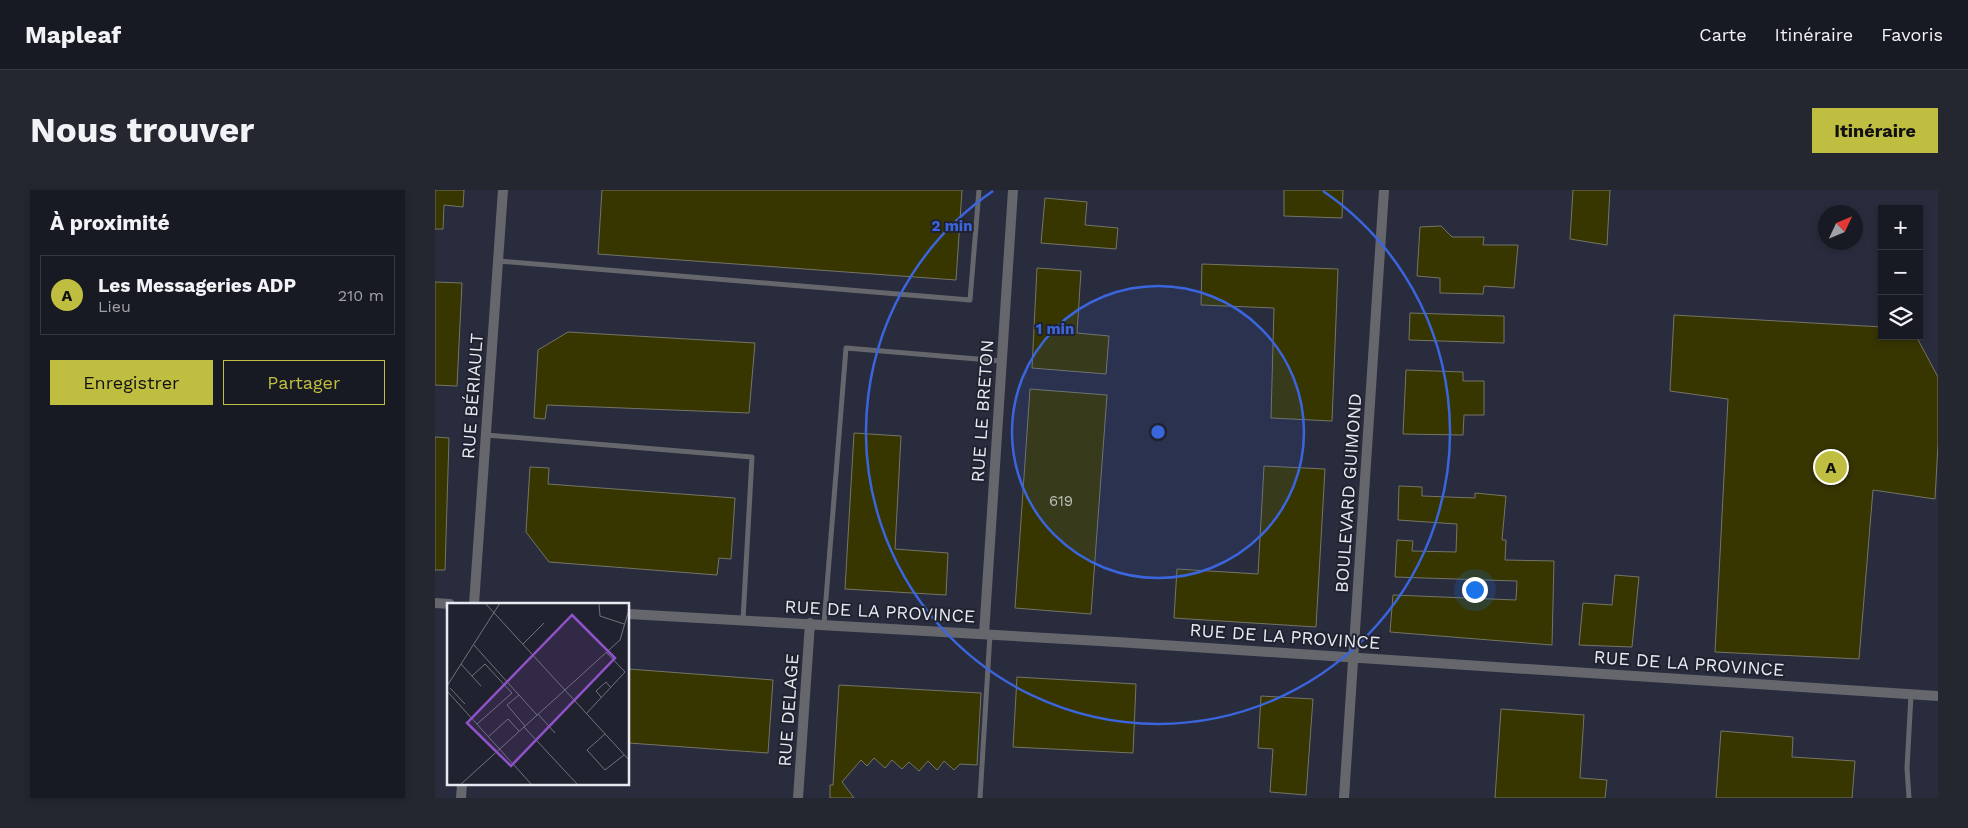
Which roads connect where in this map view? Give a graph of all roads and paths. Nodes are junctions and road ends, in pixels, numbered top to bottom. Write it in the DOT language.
graph roads {
  1 [pos="503,190"];
  2 [pos="979,190"];
  3 [pos="1013,190"];
  4 [pos="1384,190"];
  5 [pos="498,261"];
  6 [pos="1002,361"];
  7 [pos="486,435"];
  8 [pos="474,603"];
  9 [pos="630,614"];
  10 [pos="743,620"];
  11 [pos="810,623"];
  12 [pos="824,624"];
  13 [pos="987,634"];
  14 [pos="1353,657"];
  15 [pos="1911,695"];
  16 [pos="1938,696"];
  17 [pos="798,798"];
  18 [pos="981,798"];
  19 [pos="1344,798"];
  20 [pos="1909,798"];
  1 -- 5 [label="street, RUE BÉRIAULT"];
  2 -- 5 [label="lane"];
  3 -- 6 [label="street, RUE LE BRETON"];
  4 -- 14 [label="street, BOULEVARD GUIMOND"];
  5 -- 7 [label="street, RUE BÉRIAULT"];
  6 -- 12 [label="lane"];
  6 -- 13 [label="street, RUE LE BRETON"];
  7 -- 8 [label="street, RUE BÉRIAULT"];
  7 -- 10 [label="lane"];
  9 -- 10 [label="street, RUE DE LA PROVINCE"];
  10 -- 11 [label="street, RUE DE LA PROVINCE"];
  11 -- 12 [label="street, RUE DE LA PROVINCE"];
  11 -- 17 [label="street, RUE DELAGE"];
  12 -- 13 [label="street, RUE DE LA PROVINCE"];
  13 -- 14 [label="street, RUE DE LA PROVINCE"];
  13 -- 18 [label="lane"];
  14 -- 15 [label="street, RUE DE LA PROVINCE"];
  14 -- 19 [label="street, BOULEVARD GUIMOND"];
  15 -- 16 [label="street, RUE DE LA PROVINCE"];
  15 -- 20 [label="lane"];
}
